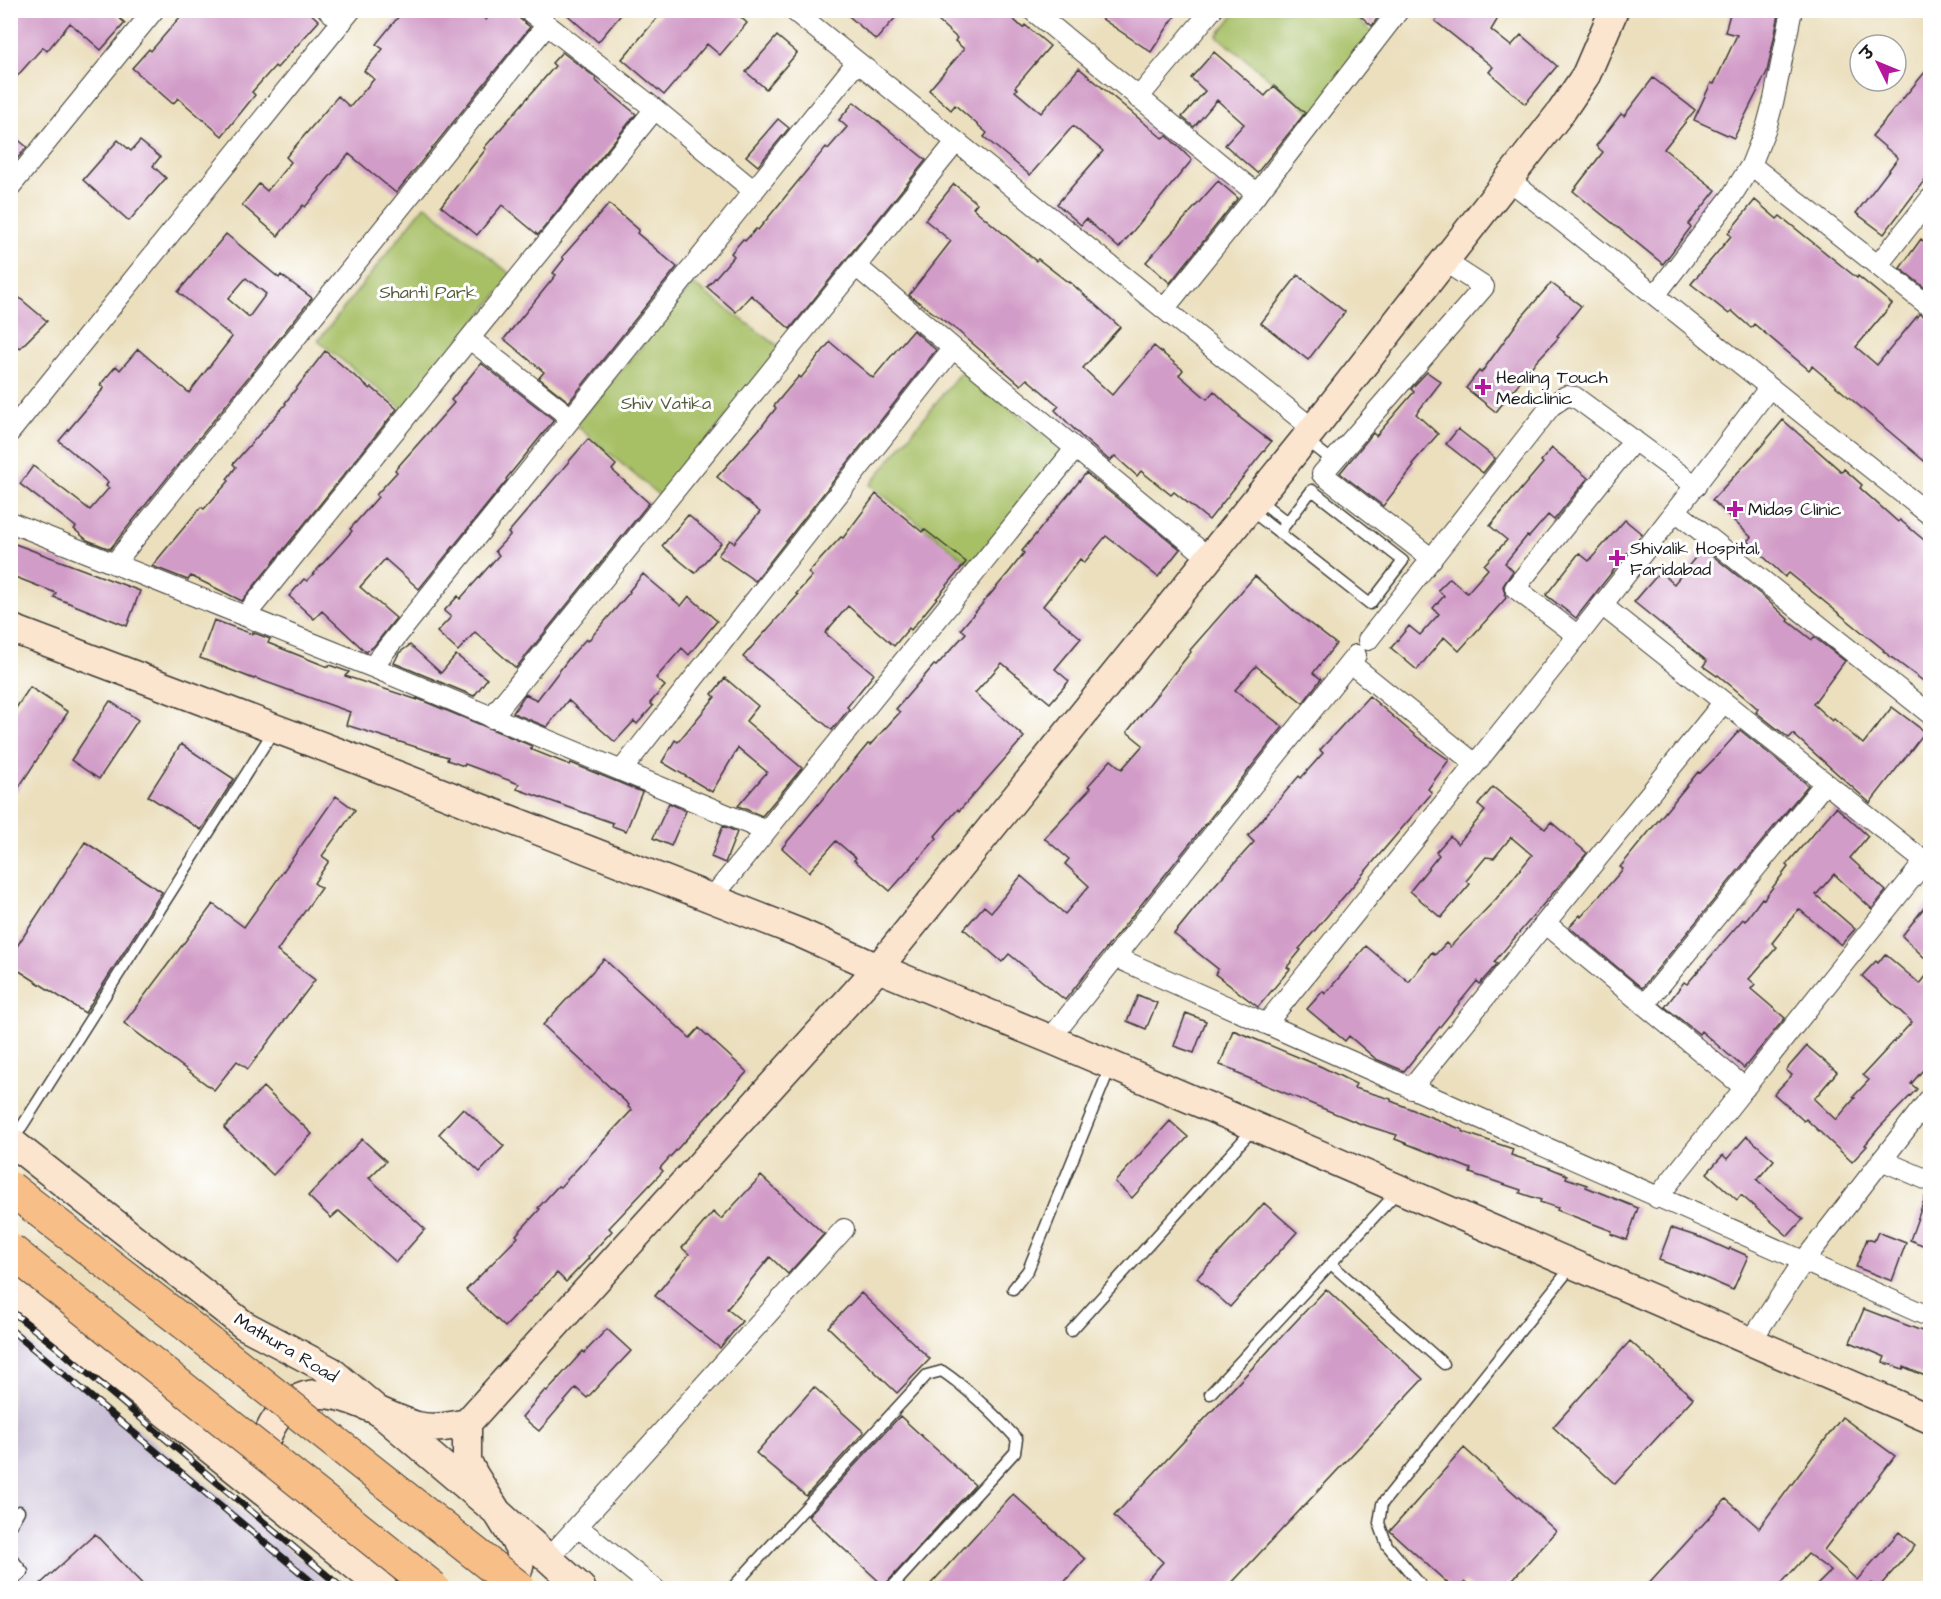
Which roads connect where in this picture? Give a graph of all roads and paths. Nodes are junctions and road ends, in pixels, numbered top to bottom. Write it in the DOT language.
graph roads {
  1 [pos="154,10"];
  2 [pos="528,10"];
  3 [pos="793,10"];
  4 [pos="1032,10"];
  5 [pos="1212,10"];
  6 [pos="1399,10"];
  7 [pos="1614,10"];
  8 [pos="1792,10"];
  9 [pos="340,14"];
  10 [pos="546,26"];
  11 [pos="857,62"];
  12 [pos="1138,98"];
  13 [pos="655,110"];
  14 [pos="956,142"];
  15 [pos="1751,165"];
  16 [pos="1508,179"];
  17 [pos="10,187"];
  18 [pos="754,191"];
  19 [pos="1257,194"];
  20 [pos="1930,199"];
  21 [pos="1444,261"];
  22 [pos="1878,264"];
  23 [pos="856,266"];
  24 [pos="1656,294"];
  25 [pos="1930,307"];
  26 [pos="1164,309"];
  27 [pos="470,339"];
  28 [pos="953,348"];
  29 [pos="1769,388"];
  30 [pos="571,418"];
  31 [pos="10,432"];
  32 [pos="1309,434"];
  33 [pos="1634,440"];
  34 [pos="1076,449"];
  35 [pos="1333,461"];
  36 [pos="1696,486"];
  37 [pos="1252,503"];
  38 [pos="1677,512"];
  39 [pos="1930,515"];
  40 [pos="10,522"];
  41 [pos="1287,522"];
  42 [pos="1279,532"];
  43 [pos="1208,557"];
  44 [pos="1432,559"];
  45 [pos="114,564"];
  46 [pos="1603,606"];
  47 [pos="245,616"];
  48 [pos="10,628"];
  49 [pos="1578,636"];
  50 [pos="1358,653"];
  51 [pos="372,667"];
  52 [pos="1724,703"];
  53 [pos="1930,714"];
  54 [pos="492,718"];
  55 [pos="275,729"];
  56 [pos="1474,763"];
  57 [pos="621,771"];
  58 [pos="1825,783"];
  59 [pos="766,831"];
  60 [pos="1928,858"];
  61 [pos="712,898"];
  62 [pos="1545,923"];
  63 [pos="1115,957"];
  64 [pos="878,968"];
  65 [pos="1644,1005"];
  66 [pos="1266,1024"];
  67 [pos="1050,1039"];
  68 [pos="1111,1065"];
  69 [pos="1745,1088"];
  70 [pos="1411,1089"];
  71 [pos="1930,1098"];
  72 [pos="1256,1127"];
  73 [pos="11,1141"];
  74 [pos="1881,1160"];
  75 [pos="1930,1181"];
  76 [pos="10,1188"];
  77 [pos="1400,1190"];
  78 [pos="1657,1198"];
  79 [pos="844,1229"];
  80 [pos="10,1250"];
  81 [pos="1803,1262"];
  82 [pos="1331,1264"];
  83 [pos="1574,1264"];
  84 [pos="10,1288"];
  85 [pos="1013,1289"];
  86 [pos="1930,1317"];
  87 [pos="1071,1331"];
  88 [pos="1751,1341"];
  89 [pos="1444,1364"];
  90 [pos="1210,1394"];
  91 [pos="375,1409"];
  92 [pos="1930,1419"];
  93 [pos="467,1423"];
  94 [pos="275,1502"];
  95 [pos="19,1511"];
  96 [pos="497,1512"];
  97 [pos="10,1527"];
  98 [pos="578,1527"];
  99 [pos="10,1556"];
  100 [pos="548,1559"];
  101 [pos="10,1583"];
  102 [pos="383,1588"];
  103 [pos="433,1588"];
  104 [pos="507,1588"];
  105 [pos="519,1588"];
  106 [pos="581,1588"];
  107 [pos="654,1588"];
  108 [pos="732,1588"];
  109 [pos="891,1588"];
  110 [pos="1423,1588"];
  1 -- 17 [label="street"];
  2 -- 10 [label="street"];
  3 -- 11 [label="street"];
  4 -- 12 [label="street"];
  5 -- 12 [label="street"];
  6 -- 19 [label="street"];
  7 -- 16 [label="street"];
  8 -- 15 [label="street"];
  9 -- 31 [label="street"];
  10 -- 13 [label="street"];
  10 -- 45 [label="street"];
  11 -- 14 [label="street"];
  11 -- 18 [label="street"];
  12 -- 19 [label="street"];
  13 -- 18 [label="street"];
  13 -- 27 [label="street"];
  14 -- 23 [label="street"];
  14 -- 26 [label="street"];
  15 -- 22 [label="street"];
  15 -- 24 [label="street"];
  16 -- 21 [label="street"];
  16 -- 24 [label="street"];
  18 -- 30 [label="street"];
  19 -- 26 [label="street"];
  20 -- 22 [label="street"];
  21 -- 32 [label="street"];
  21 -- 35 [label="street"];
  22 -- 25 [label="street"];
  23 -- 28 [label="street"];
  23 -- 54 [label="street"];
  24 -- 29 [label="street"];
  26 -- 32 [label="street"];
  27 -- 30 [label="street"];
  27 -- 47 [label="street"];
  28 -- 34 [label="street"];
  28 -- 57 [label="street"];
  29 -- 36 [label="street"];
  29 -- 39 [label="street"];
  30 -- 51 [label="street"];
  32 -- 35 [label="lane"];
  32 -- 37 [label="street"];
  33 -- 36 [label="street"];
  33 -- 44 [label="street"];
  33 -- 49 [label="street"];
  34 -- 43 [label="street"];
  34 -- 59 [label="street"];
  35 -- 44 [label="street"];
  36 -- 38 [label="street"];
  37 -- 41 [label="lane"];
  37 -- 42 [label="lane"];
  37 -- 43 [label="street"];
  38 -- 46 [label="street"];
  38 -- 53 [label="street"];
  40 -- 45 [label="street"];
  41 -- 42 [label="lane"];
  41 -- 42 [label="lane"];
  43 -- 64 [label="street"];
  44 -- 50 [label="street"];
  45 -- 47 [label="street"];
  46 -- 49 [label="street"];
  46 -- 52 [label="street"];
  47 -- 51 [label="street"];
  48 -- 55 [label="street"];
  49 -- 56 [label="street"];
  50 -- 56 [label="street"];
  50 -- 63 [label="street"];
  51 -- 54 [label="street"];
  52 -- 58 [label="street"];
  52 -- 62 [label="street"];
  54 -- 57 [label="street"];
  55 -- 61 [label="street"];
  55 -- 73 [label="lane"];
  56 -- 66 [label="street"];
  57 -- 59 [label="street"];
  58 -- 60 [label="street"];
  58 -- 65 [label="street"];
  59 -- 61 [label="street"];
  60 -- 69 [label="street"];
  61 -- 64 [label="street"];
  62 -- 65 [label="street"];
  62 -- 70 [label="street"];
  63 -- 66 [label="street"];
  63 -- 67 [label="street"];
  64 -- 67 [label="street"];
  64 -- 93 [label="street"];
  65 -- 69 [label="street"];
  66 -- 70 [label="street"];
  67 -- 68 [label="street"];
  68 -- 72 [label="street"];
  68 -- 85 [label="lane"];
  69 -- 78 [label="street"];
  70 -- 78 [label="street"];
  71 -- 74 [label="street"];
  72 -- 77 [label="street"];
  72 -- 87 [label="lane"];
  73 -- 91 [label="street, Mathura Road"];
  74 -- 75 [label="street"];
  74 -- 81 [label="street"];
  76 -- 105 [label="highway, Mathura Road, bridge"];
  77 -- 82 [label="lane"];
  77 -- 83 [label="street"];
  78 -- 81 [label="street"];
  79 -- 98 [label="street"];
  80 -- 103 [label="highway, bridge"];
  81 -- 86 [label="street"];
  81 -- 88 [label="street"];
  82 -- 89 [label="lane"];
  82 -- 90 [label="lane"];
  83 -- 88 [label="street"];
  83 -- 110 [label="lane"];
  84 -- 94 [label="street"];
  88 -- 92 [label="street"];
  91 -- 93 [label="street"];
  91 -- 94 [label="street"];
  91 -- 96 [label="street, Mathura Road"];
  93 -- 96 [label="street"];
  94 -- 102 [label="street"];
  95 -- 97 [label="lane"];
  96 -- 100 [label="street, Mathura Road"];
  96 -- 104 [label="street"];
  98 -- 100 [label="street"];
  98 -- 107 [label="street"];
  99 -- 101 [label="lane"];
  100 -- 106 [label="street, Mathura Road"];
  108 -- 109 [label="lane"];
}
